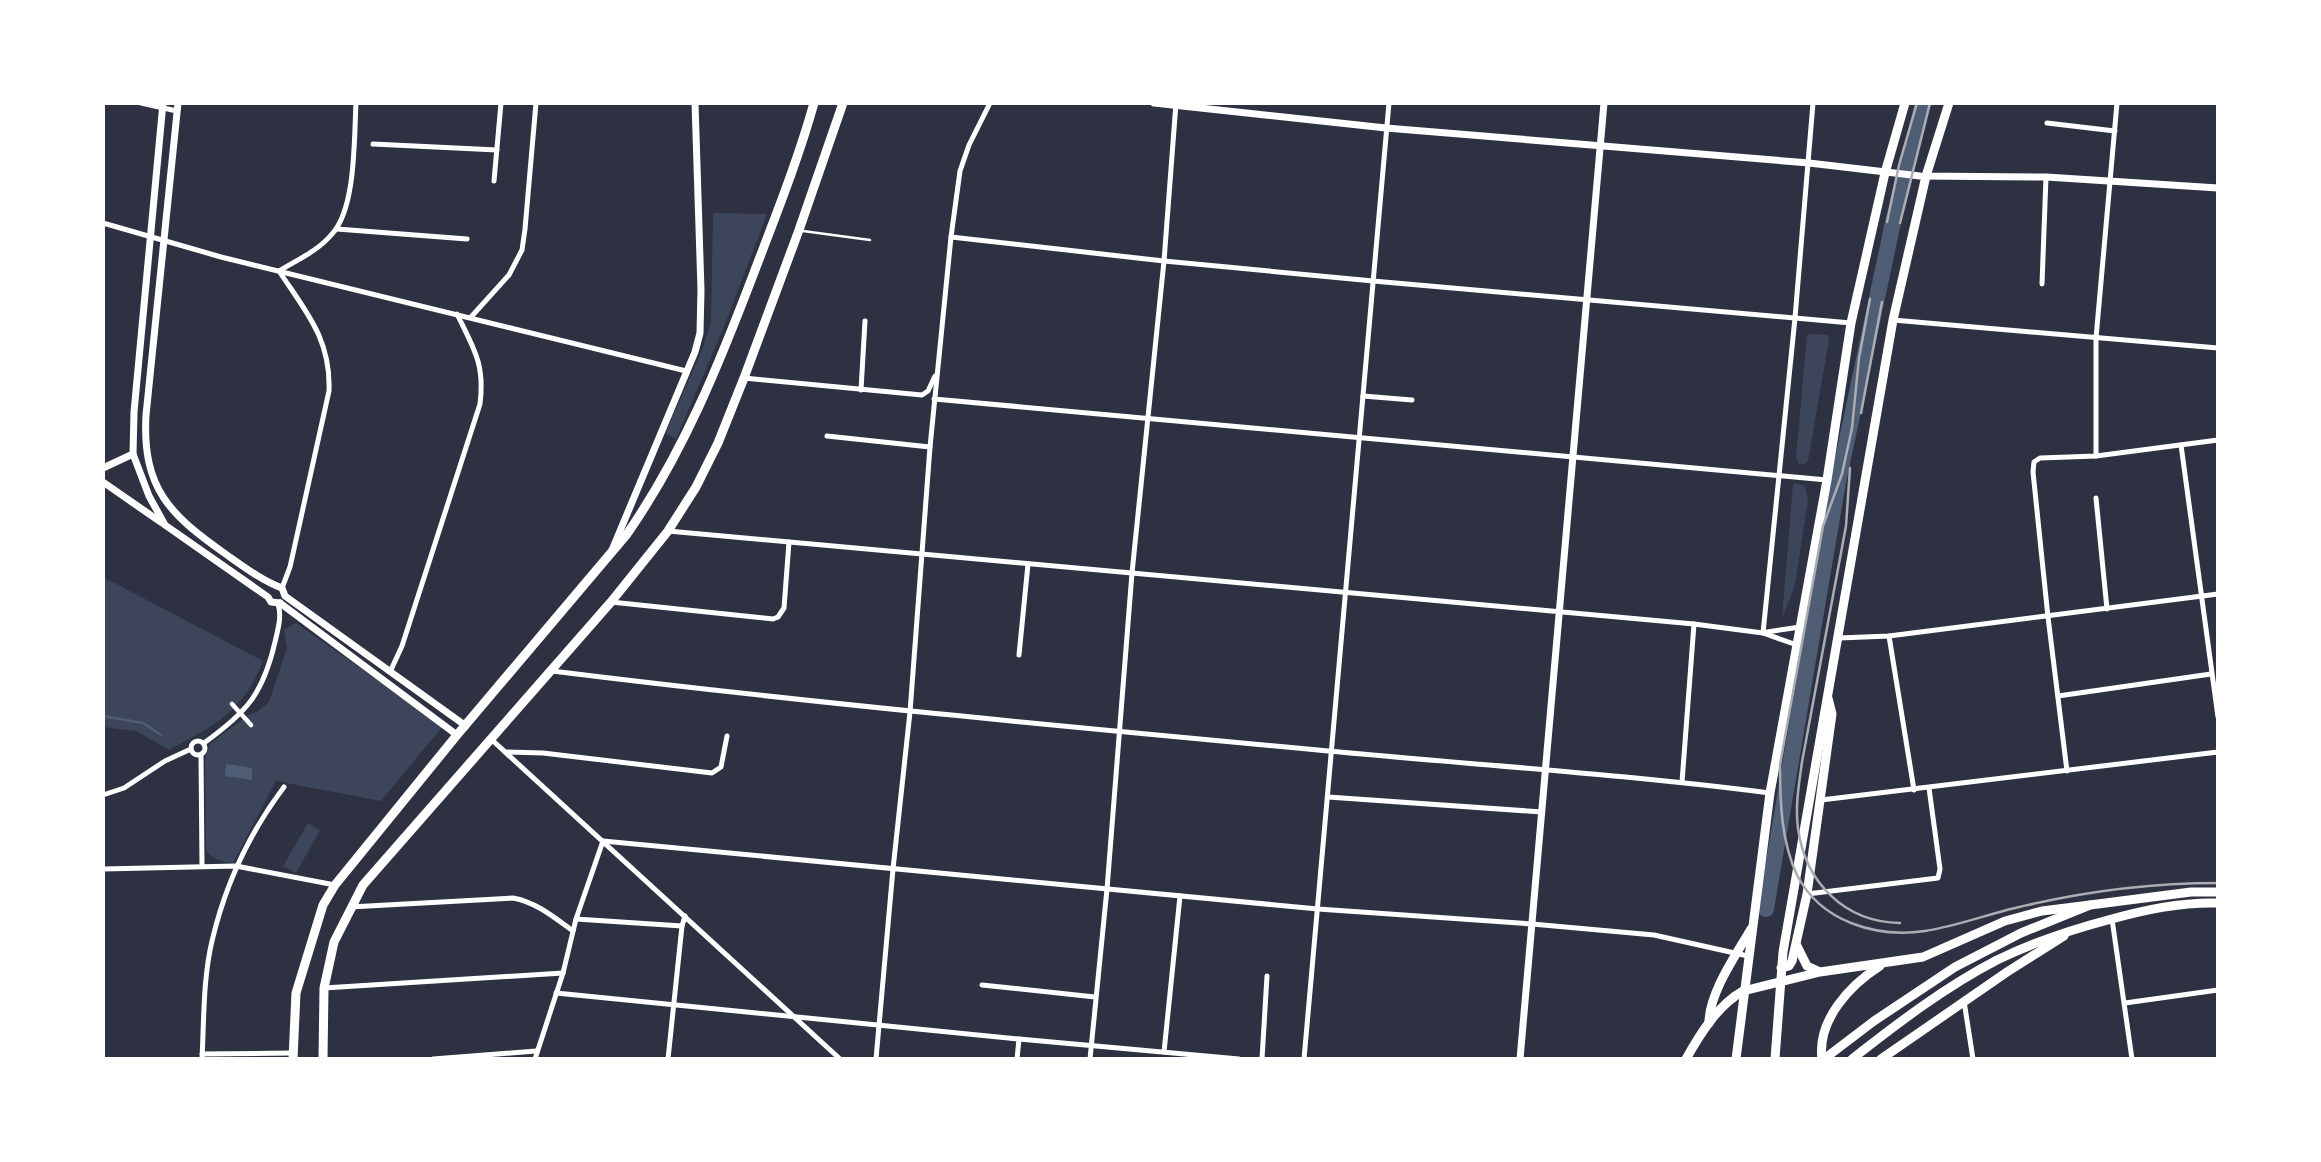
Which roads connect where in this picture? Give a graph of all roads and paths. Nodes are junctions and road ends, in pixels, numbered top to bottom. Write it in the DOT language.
graph roads {
  1 [pos="141,103"];
  2 [pos="356,103"];
  3 [pos="501,103"];
  4 [pos="536,103"];
  5 [pos="695,103"];
  6 [pos="814,103"];
  7 [pos="843,103"];
  8 [pos="990,103"];
  9 [pos="1154,103"];
  10 [pos="1389,103"];
  11 [pos="1604,103"];
  12 [pos="1814,103"];
  13 [pos="1905,103"];
  14 [pos="1949,103"];
  15 [pos="2117,103"];
  16 [pos="163,105"];
  17 [pos="1176,105"];
  18 [pos="177,107"];
  19 [pos="2048,123"];
  20 [pos="1387,128"];
  21 [pos="2115,131"];
  22 [pos="373,144"];
  23 [pos="1600,145"];
  24 [pos="497,150"];
  25 [pos="1809,163"];
  26 [pos="1888,173"];
  27 [pos="1923,176"];
  28 [pos="2046,177"];
  29 [pos="494,181"];
  30 [pos="2110,182"];
  31 [pos="2218,188"];
  32 [pos="103,223"];
  33 [pos="337,229"];
  34 [pos="799,230"];
  35 [pos="149,235"];
  36 [pos="950,237"];
  37 [pos="467,239"];
  38 [pos="163,240"];
  39 [pos="870,240"];
  40 [pos="1164,261"];
  41 [pos="279,271"];
  42 [pos="1373,281"];
  43 [pos="2042,284"];
  44 [pos="1587,301"];
  45 [pos="457,314"];
  46 [pos="471,317"];
  47 [pos="1795,318"];
  48 [pos="1894,320"];
  49 [pos="865,321"];
  50 [pos="1851,323"];
  51 [pos="2096,338"];
  52 [pos="2218,348"];
  53 [pos="686,371"];
  54 [pos="937,372"];
  55 [pos="744,378"];
  56 [pos="861,390"];
  57 [pos="1363,396"];
  58 [pos="934,399"];
  59 [pos="1412,400"];
  60 [pos="134,412"];
  61 [pos="146,415"];
  62 [pos="1149,418"];
  63 [pos="133,433"];
  64 [pos="145,433"];
  65 [pos="827,436"];
  66 [pos="1359,438"];
  67 [pos="2218,440"];
  68 [pos="2181,445"];
  69 [pos="930,446"];
  70 [pos="133,454"];
  71 [pos="2096,456"];
  72 [pos="1573,457"];
  73 [pos="103,468"];
  74 [pos="1779,476"];
  75 [pos="1827,480"];
  76 [pos="103,482"];
  77 [pos="2096,498"];
  78 [pos="165,525"];
  79 [pos="668,531"];
  80 [pos="789,542"];
  81 [pos="610,554"];
  82 [pos="922,554"];
  83 [pos="1028,564"];
  84 [pos="1132,573"];
  85 [pos="281,590"];
  86 [pos="1345,593"];
  87 [pos="2218,594"];
  88 [pos="268,597"];
  89 [pos="2201,597"];
  90 [pos="611,602"];
  91 [pos="279,603"];
  92 [pos="2107,609"];
  93 [pos="1559,612"];
  94 [pos="2048,617"];
  95 [pos="1694,624"];
  96 [pos="1800,627"];
  97 [pos="1763,633"];
  98 [pos="1889,636"];
  99 [pos="1839,638"];
  100 [pos="1797,645"];
  101 [pos="1019,655"];
  102 [pos="552,671"];
  103 [pos="390,672"];
  104 [pos="2211,674"];
  105 [pos="2058,696"];
  106 [pos="1827,697"];
  107 [pos="232,704"];
  108 [pos="910,712"];
  109 [pos="241,713"];
  110 [pos="2218,717"];
  111 [pos="251,725"];
  112 [pos="466,726"];
  113 [pos="1118,730"];
  114 [pos="457,735"];
  115 [pos="727,736"];
  116 [pos="492,740"];
  117 [pos="204,743"];
  118 [pos="191,749"];
  119 [pos="1332,751"];
  120 [pos="505,752"];
  121 [pos="2218,752"];
  122 [pos="201,754"];
  123 [pos="1545,768"];
  124 [pos="2067,771"];
  125 [pos="1682,782"];
  126 [pos="284,787"];
  127 [pos="1929,788"];
  128 [pos="1914,790"];
  129 [pos="1770,793"];
  130 [pos="103,794"];
  131 [pos="1328,797"];
  132 [pos="1821,800"];
  133 [pos="1542,812"];
  134 [pos="603,841"];
  135 [pos="202,866"];
  136 [pos="236,866"];
  137 [pos="103,869"];
  138 [pos="893,869"];
  139 [pos="335,885"];
  140 [pos="1107,889"];
  141 [pos="2218,892"];
  142 [pos="1807,894"];
  143 [pos="1180,896"];
  144 [pos="2218,903"];
  145 [pos="2091,905"];
  146 [pos="350,907"];
  147 [pos="1318,909"];
  148 [pos="685,916"];
  149 [pos="576,919"];
  150 [pos="2112,919"];
  151 [pos="1532,924"];
  152 [pos="681,926"];
  153 [pos="1751,929"];
  154 [pos="2074,929"];
  155 [pos="573,931"];
  156 [pos="1797,946"];
  157 [pos="1737,954"];
  158 [pos="1748,956"];
  159 [pos="1884,964"];
  160 [pos="1781,968"];
  161 [pos="1820,972"];
  162 [pos="563,973"];
  163 [pos="1267,976"];
  164 [pos="1780,981"];
  165 [pos="982,985"];
  166 [pos="324,988"];
  167 [pos="2218,990"];
  168 [pos="1744,991"];
  169 [pos="556,993"];
  170 [pos="1095,996"];
  171 [pos="1964,1001"];
  172 [pos="2125,1003"];
  173 [pos="673,1005"];
  174 [pos="795,1018"];
  175 [pos="1709,1023"];
  176 [pos="879,1026"];
  177 [pos="1019,1040"];
  178 [pos="1091,1045"];
  179 [pos="536,1051"];
  180 [pos="1164,1052"];
  181 [pos="202,1056"];
  182 [pos="293,1056"];
  183 [pos="1687,1058"];
  184 [pos="323,1059"];
  185 [pos="433,1059"];
  186 [pos="535,1059"];
  187 [pos="668,1059"];
  188 [pos="840,1059"];
  189 [pos="876,1059"];
  190 [pos="1017,1059"];
  191 [pos="1090,1059"];
  192 [pos="1239,1059"];
  193 [pos="1262,1059"];
  194 [pos="1304,1059"];
  195 [pos="1520,1059"];
  196 [pos="1736,1059"];
  197 [pos="1775,1059"];
  198 [pos="1823,1059"];
  199 [pos="1852,1059"];
  200 [pos="1881,1059"];
  201 [pos="1973,1059"];
  202 [pos="2132,1059"];
  1 -- 16 [label="street"];
  2 -- 33 [label="street"];
  3 -- 24 [label="street"];
  4 -- 46 [label="street"];
  5 -- 53 [label="street"];
  6 -- 81 [label="main road"];
  7 -- 34 [label="main road"];
  8 -- 36 [label="street"];
  9 -- 17 [label="street"];
  10 -- 20 [label="street"];
  11 -- 23 [label="street"];
  12 -- 25 [label="street"];
  13 -- 26 [label="main road"];
  14 -- 27 [label="main road"];
  15 -- 21 [label="street"];
  16 -- 18 [label="street"];
  16 -- 35 [label="street"];
  17 -- 20 [label="street"];
  17 -- 40 [label="street"];
  18 -- 38 [label="street"];
  19 -- 21 [label="street"];
  20 -- 23 [label="street"];
  20 -- 42 [label="street"];
  21 -- 30 [label="street"];
  22 -- 24 [label="street"];
  23 -- 25 [label="street"];
  23 -- 44 [label="street"];
  24 -- 29 [label="street"];
  25 -- 26 [label="street"];
  25 -- 47 [label="street"];
  26 -- 27 [label="street"];
  26 -- 50 [label="main road"];
  27 -- 28 [label="street"];
  27 -- 48 [label="main road"];
  28 -- 30 [label="street"];
  28 -- 43 [label="street"];
  30 -- 31 [label="street"];
  30 -- 51 [label="street"];
  32 -- 35 [label="street"];
  33 -- 37 [label="street"];
  33 -- 41 [label="street"];
  34 -- 39 [label="lane"];
  34 -- 55 [label="main road"];
  35 -- 38 [label="street"];
  35 -- 60 [label="street"];
  36 -- 40 [label="street"];
  36 -- 54 [label="street"];
  38 -- 41 [label="street"];
  38 -- 61 [label="street"];
  40 -- 42 [label="street"];
  40 -- 62 [label="street"];
  41 -- 45 [label="street"];
  41 -- 85 [label="street"];
  42 -- 44 [label="street"];
  42 -- 57 [label="street"];
  44 -- 47 [label="street"];
  44 -- 72 [label="street"];
  45 -- 46 [label="street"];
  45 -- 103 [label="street"];
  46 -- 53 [label="street"];
  47 -- 50 [label="street"];
  47 -- 74 [label="street"];
  48 -- 51 [label="street"];
  48 -- 99 [label="main road"];
  49 -- 56 [label="street"];
  50 -- 75 [label="main road"];
  51 -- 52 [label="street"];
  51 -- 71 [label="street"];
  53 -- 81 [label="street"];
  54 -- 56 [label="street"];
  54 -- 58 [label="street"];
  55 -- 56 [label="street"];
  55 -- 79 [label="main road"];
  57 -- 59 [label="street"];
  57 -- 66 [label="street"];
  58 -- 62 [label="street"];
  58 -- 69 [label="street"];
  60 -- 61 [label="street"];
  60 -- 63 [label="street"];
  61 -- 64 [label="street"];
  62 -- 66 [label="street"];
  62 -- 84 [label="street"];
  63 -- 64 [label="street"];
  63 -- 70 [label="street"];
  64 -- 85 [label="street"];
  65 -- 69 [label="street"];
  66 -- 72 [label="street"];
  66 -- 86 [label="street"];
  67 -- 68 [label="street"];
  68 -- 71 [label="street"];
  68 -- 89 [label="street"];
  69 -- 82 [label="street"];
  70 -- 73 [label="street"];
  70 -- 78 [label="street"];
  71 -- 94 [label="street"];
  72 -- 74 [label="street"];
  72 -- 93 [label="street"];
  74 -- 75 [label="street"];
  74 -- 97 [label="street"];
  75 -- 96 [label="main road"];
  76 -- 78 [label="street"];
  77 -- 92 [label="street"];
  78 -- 88 [label="street"];
  79 -- 80 [label="street"];
  79 -- 90 [label="main road"];
  80 -- 82 [label="street"];
  80 -- 90 [label="street"];
  81 -- 112 [label="main road"];
  82 -- 83 [label="street"];
  82 -- 108 [label="street"];
  83 -- 84 [label="street"];
  83 -- 101 [label="street"];
  84 -- 86 [label="street"];
  84 -- 113 [label="street"];
  85 -- 88 [label="street"];
  85 -- 91 [label="street"];
  85 -- 103 [label="street"];
  86 -- 93 [label="street"];
  86 -- 119 [label="street"];
  87 -- 89 [label="street"];
  88 -- 91 [label="street"];
  89 -- 92 [label="street"];
  89 -- 104 [label="street"];
  90 -- 102 [label="main road"];
  91 -- 109 [label="street"];
  91 -- 114 [label="street"];
  92 -- 94 [label="street"];
  93 -- 95 [label="street"];
  93 -- 123 [label="street"];
  94 -- 98 [label="street"];
  94 -- 105 [label="street"];
  95 -- 97 [label="street"];
  95 -- 125 [label="street"];
  96 -- 97 [label="street"];
  96 -- 100 [label="main road"];
  97 -- 100 [label="street"];
  98 -- 99 [label="street"];
  98 -- 128 [label="street"];
  99 -- 106 [label="main road"];
  100 -- 129 [label="main road"];
  102 -- 108 [label="street"];
  102 -- 116 [label="main road"];
  103 -- 112 [label="street"];
  104 -- 105 [label="street"];
  104 -- 110 [label="street"];
  105 -- 124 [label="street"];
  106 -- 132 [label="main road"];
  106 -- 160 [label="main road"];
  107 -- 109 [label="street"];
  108 -- 113 [label="street"];
  108 -- 138 [label="street"];
  109 -- 111 [label="street"];
  109 -- 117 [label="street"];
  112 -- 114 [label="main road"];
  113 -- 119 [label="street"];
  113 -- 140 [label="street"];
  114 -- 139 [label="main road"];
  115 -- 120 [label="street"];
  116 -- 120 [label="street"];
  116 -- 146 [label="main road"];
  117 -- 118 [label="street"];
  117 -- 122 [label="street"];
  118 -- 122 [label="street"];
  118 -- 130 [label="street"];
  119 -- 123 [label="street"];
  119 -- 131 [label="street"];
  120 -- 134 [label="street"];
  121 -- 124 [label="street"];
  122 -- 135 [label="street"];
  123 -- 125 [label="street"];
  123 -- 133 [label="street"];
  124 -- 127 [label="street"];
  125 -- 129 [label="street"];
  126 -- 136 [label="street"];
  127 -- 128 [label="street"];
  127 -- 142 [label="street"];
  128 -- 132 [label="street"];
  129 -- 153 [label="main road"];
  131 -- 133 [label="street"];
  131 -- 147 [label="street"];
  132 -- 142 [label="main road"];
  133 -- 151 [label="street"];
  134 -- 138 [label="street"];
  134 -- 148 [label="street"];
  134 -- 149 [label="street"];
  135 -- 136 [label="street"];
  135 -- 137 [label="street"];
  136 -- 139 [label="street"];
  136 -- 181 [label="street"];
  138 -- 140 [label="street"];
  138 -- 176 [label="street"];
  139 -- 182 [label="main road"];
  140 -- 143 [label="street"];
  140 -- 170 [label="street"];
  141 -- 145 [label="main road"];
  142 -- 156 [label="main road"];
  143 -- 147 [label="street"];
  143 -- 180 [label="street"];
  144 -- 150 [label="main road"];
  145 -- 159 [label="main road"];
  145 -- 198 [label="main road"];
  146 -- 155 [label="street"];
  146 -- 166 [label="main road"];
  147 -- 151 [label="street"];
  147 -- 194 [label="street"];
  148 -- 152 [label="street"];
  148 -- 174 [label="street"];
  149 -- 152 [label="street"];
  149 -- 155 [label="street"];
  150 -- 154 [label="main road"];
  150 -- 172 [label="street"];
  151 -- 157 [label="street"];
  151 -- 195 [label="street"];
  152 -- 173 [label="street"];
  153 -- 157 [label="main road"];
  153 -- 158 [label="main road"];
  154 -- 171 [label="main road"];
  154 -- 199 [label="main road"];
  155 -- 162 [label="street"];
  156 -- 160 [label="main road"];
  156 -- 161 [label="main road"];
  157 -- 158 [label="street"];
  157 -- 175 [label="main road"];
  158 -- 168 [label="main road"];
  159 -- 161 [label="main road"];
  159 -- 198 [label="main road"];
  160 -- 164 [label="main road"];
  161 -- 164 [label="main road"];
  162 -- 166 [label="street"];
  162 -- 169 [label="street"];
  163 -- 193 [label="street"];
  164 -- 168 [label="main road"];
  164 -- 197 [label="main road"];
  165 -- 170 [label="street"];
  166 -- 184 [label="main road"];
  167 -- 172 [label="street"];
  168 -- 175 [label="main road"];
  168 -- 196 [label="main road"];
  169 -- 173 [label="street"];
  169 -- 179 [label="street"];
  170 -- 178 [label="street"];
  171 -- 200 [label="main road"];
  171 -- 201 [label="street"];
  172 -- 202 [label="street"];
  173 -- 174 [label="street"];
  173 -- 187 [label="street"];
  174 -- 176 [label="street"];
  174 -- 188 [label="street"];
  175 -- 183 [label="main road"];
  176 -- 177 [label="street"];
  176 -- 189 [label="street"];
  177 -- 178 [label="street"];
  177 -- 190 [label="street"];
  178 -- 180 [label="street"];
  178 -- 191 [label="street"];
  179 -- 185 [label="street"];
  179 -- 186 [label="street"];
  180 -- 192 [label="street"];
  181 -- 182 [label="street"];
}
